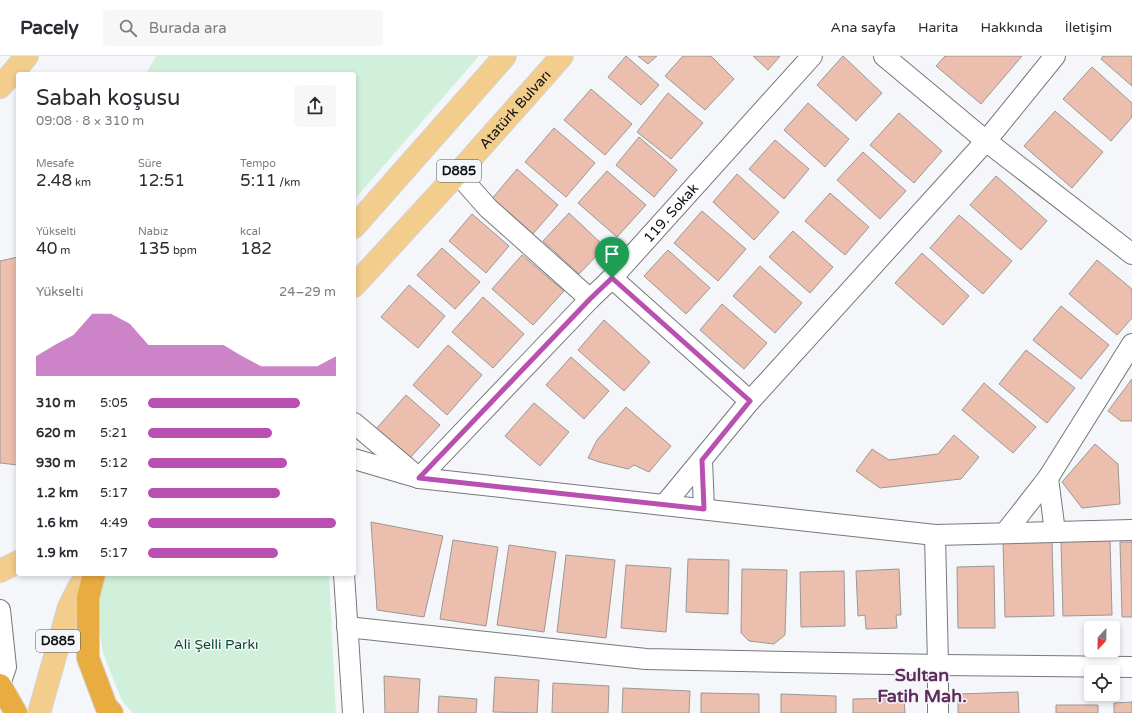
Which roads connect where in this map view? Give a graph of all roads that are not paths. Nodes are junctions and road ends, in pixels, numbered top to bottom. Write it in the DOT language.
graph roads {
  1 [pos="27,56"];
  2 [pos="505,56"];
  3 [pos="562,56"];
  4 [pos="812,56"];
  5 [pos="884,56"];
  6 [pos="1055,56"];
  7 [pos="0,87"];
  8 [pos="986,141"];
  9 [pos="457,173"];
  10 [pos="356,225"];
  11 [pos="1132,254"];
  12 [pos="612,278"];
  13 [pos="356,284"];
  14 [pos="590,299"];
  15 [pos="1132,344"];
  16 [pos="750,401"];
  17 [pos="356,425"];
  18 [pos="356,460"];
  19 [pos="702,460"];
  20 [pos="419,478"];
  21 [pos="1048,478"];
  22 [pos="665,504"];
  23 [pos="704,509"];
  24 [pos="1132,530"];
  25 [pos="1056,532"];
  26 [pos="1006,533"];
  27 [pos="935,535"];
  28 [pos="16,563"];
  29 [pos="0,571"];
  30 [pos="87,576"];
  31 [pos="94,576"];
  32 [pos="344,576"];
  33 [pos="0,610"];
  34 [pos="346,627"];
  35 [pos="938,665"];
  36 [pos="1132,667"];
  37 [pos="0,685"];
  38 [pos="16,713"];
  39 [pos="39,713"];
  40 [pos="112,713"];
  41 [pos="353,713"];
  42 [pos="938,713"];
  1 -- 7 [label="main road"];
  2 -- 10 [label="main road"];
  3 -- 9 [label="main road, Atatürk Bulvarı / D885"];
  4 -- 12 [label="street, 119. Sokak"];
  5 -- 8 [label="street"];
  6 -- 8 [label="street"];
  8 -- 11 [label="street"];
  8 -- 16 [label="street"];
  9 -- 13 [label="main road, Atatürk Bulvarı / D885"];
  9 -- 14 [label="street"];
  12 -- 14 [label="street, 119. Sokak"];
  12 -- 16 [label="street"];
  14 -- 20 [label="street, 119. Sokak"];
  15 -- 21 [label="street"];
  16 -- 19 [label="street"];
  17 -- 20 [label="street"];
  18 -- 20 [label="street"];
  19 -- 22 [label="street"];
  19 -- 23 [label="street"];
  20 -- 22 [label="street"];
  21 -- 25 [label="street"];
  21 -- 26 [label="street"];
  22 -- 23 [label="street"];
  23 -- 27 [label="street"];
  24 -- 25 [label="street"];
  25 -- 26 [label="street"];
  26 -- 27 [label="street"];
  27 -- 35 [label="street"];
  28 -- 29 [label="main road"];
  30 -- 39 [label="main road, D885"];
  31 -- 40 [label="highway"];
  32 -- 34 [label="street"];
  33 -- 37 [label="street"];
  34 -- 35 [label="street"];
  34 -- 41 [label="street"];
  35 -- 36 [label="street"];
  35 -- 42 [label="street"];
  37 -- 38 [label="highway"];
}
